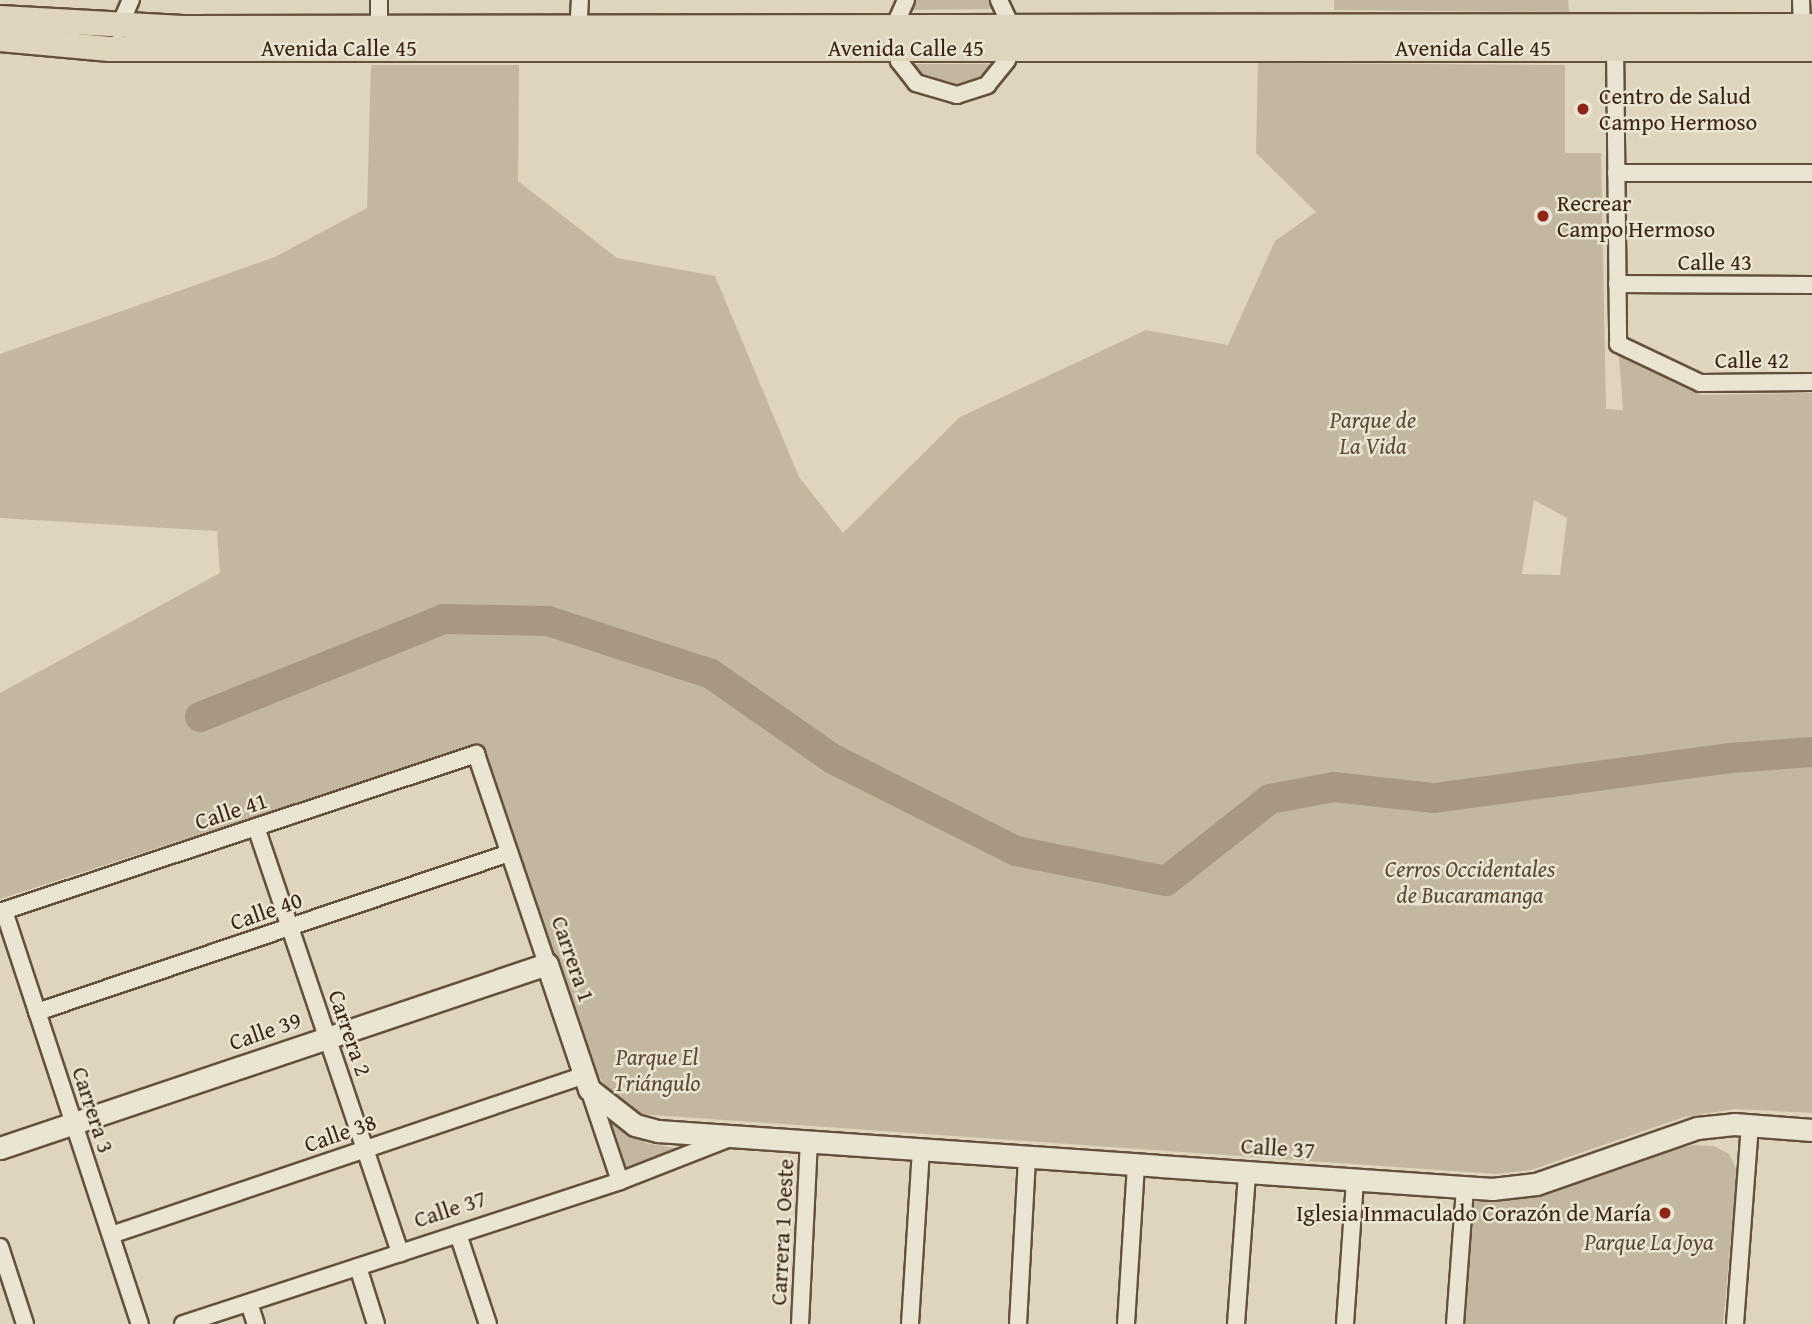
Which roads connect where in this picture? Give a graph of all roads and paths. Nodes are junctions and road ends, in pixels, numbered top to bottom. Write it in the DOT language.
graph roads {
  1 [pos="131,0"];
  2 [pos="379,0"];
  3 [pos="580,0"];
  4 [pos="906,0"];
  5 [pos="999,0"];
  6 [pos="1801,0"];
  7 [pos="0,18"];
  8 [pos="1807,26"];
  9 [pos="895,36"];
  10 [pos="379,37"];
  11 [pos="578,37"];
  12 [pos="1011,37"];
  13 [pos="1615,37"];
  14 [pos="115,38"];
  15 [pos="0,39"];
  16 [pos="1812,49"];
  17 [pos="1616,173"];
  18 [pos="1812,173"];
  19 [pos="1617,284"];
  20 [pos="1812,285"];
  21 [pos="1812,382"];
  22 [pos="476,754"];
  23 [pos="257,827"];
  24 [pos="509,853"];
  25 [pos="2,911"];
  26 [pos="290,927"];
  27 [pos="547,964"];
  28 [pos="37,1012"];
  29 [pos="328,1038"];
  30 [pos="587,1082"];
  31 [pos="74,1124"];
  32 [pos="1750,1125"];
  33 [pos="1812,1130"];
  34 [pos="730,1138"];
  35 [pos="809,1143"];
  36 [pos="0,1148"];
  37 [pos="365,1149"];
  38 [pos="921,1151"];
  39 [pos="1027,1158"];
  40 [pos="1136,1166"];
  41 [pos="1247,1173"];
  42 [pos="1355,1180"];
  43 [pos="621,1181"];
  44 [pos="1465,1188"];
  45 [pos="458,1234"];
  46 [pos="111,1235"];
  47 [pos="0,1247"];
  48 [pos="400,1253"];
  49 [pos="358,1267"];
  50 [pos="249,1303"];
  51 [pos="25,1324"];
  52 [pos="140,1324"];
  53 [pos="183,1324"];
  54 [pos="256,1324"];
  55 [pos="376,1324"];
  56 [pos="488,1324"];
  57 [pos="800,1324"];
  58 [pos="910,1324"];
  59 [pos="1018,1324"];
  60 [pos="1126,1324"];
  61 [pos="1236,1324"];
  62 [pos="1345,1324"];
  63 [pos="1455,1324"];
  64 [pos="1735,1324"];
  1 -- 14 [label="street"];
  2 -- 10 [label="street"];
  3 -- 11 [label="street"];
  4 -- 9 [label="street"];
  5 -- 12 [label="street"];
  6 -- 8 [label="street"];
  7 -- 14 [label="main road, Avenida Calle 45"];
  8 -- 13 [label="main road, Avenida Calle 45"];
  9 -- 11 [label="main road, Avenida Calle 45"];
  9 -- 12 [label="main road, Avenida Calle 45"];
  9 -- 12 [label="street"];
  10 -- 11 [label="main road, Avenida Calle 45"];
  10 -- 14 [label="main road, Avenida Calle 45"];
  12 -- 13 [label="main road, Avenida Calle 45"];
  13 -- 16 [label="main road, Avenida Calle 45"];
  13 -- 17 [label="street"];
  14 -- 15 [label="main road, Avenida Calle 45"];
  17 -- 18 [label="street"];
  17 -- 19 [label="street"];
  19 -- 20 [label="street, Calle 43"];
  19 -- 21 [label="street, Calle 42"];
  22 -- 23 [label="street, Calle 41"];
  22 -- 24 [label="street, Carrera 1"];
  23 -- 25 [label="street, Calle 41"];
  23 -- 26 [label="street, Carrera 2"];
  24 -- 26 [label="street, Calle 40"];
  24 -- 27 [label="street, Carrera 1"];
  25 -- 28 [label="street, Carrera 3"];
  26 -- 28 [label="street, Calle 40"];
  26 -- 29 [label="street, Carrera 2"];
  27 -- 29 [label="street, Calle 39"];
  27 -- 30 [label="street, Carrera 1"];
  28 -- 31 [label="street, Carrera 3"];
  29 -- 31 [label="street, Calle 39"];
  29 -- 37 [label="street, Carrera 2"];
  30 -- 34 [label="street, Calle 37"];
  30 -- 37 [label="street, Calle 38"];
  30 -- 43 [label="street, Carrera 1"];
  31 -- 36 [label="street, Calle 39"];
  31 -- 46 [label="street, Carrera 3"];
  32 -- 33 [label="street, Calle 37"];
  32 -- 44 [label="street, Calle 37"];
  32 -- 64 [label="street"];
  34 -- 35 [label="street, Calle 37"];
  34 -- 43 [label="street, Calle 37"];
  35 -- 38 [label="street, Calle 37"];
  35 -- 57 [label="street, Carrera 1 Oeste"];
  37 -- 46 [label="street, Calle 38"];
  37 -- 48 [label="street, Carrera 2"];
  38 -- 39 [label="street, Calle 37"];
  38 -- 58 [label="street"];
  39 -- 40 [label="street, Calle 37"];
  39 -- 59 [label="street"];
  40 -- 41 [label="street, Calle 37"];
  40 -- 60 [label="street"];
  41 -- 42 [label="street, Calle 37"];
  41 -- 61 [label="street"];
  42 -- 44 [label="street, Calle 37"];
  42 -- 62 [label="street"];
  43 -- 45 [label="street, Calle 37"];
  44 -- 63 [label="street"];
  45 -- 48 [label="street, Calle 37"];
  45 -- 56 [label="street"];
  46 -- 52 [label="street, Carrera 3"];
  47 -- 51 [label="street"];
  48 -- 49 [label="street, Calle 37"];
  49 -- 50 [label="street, Calle 37"];
  49 -- 55 [label="street"];
  50 -- 53 [label="street, Calle 37"];
  50 -- 54 [label="street"];
}
